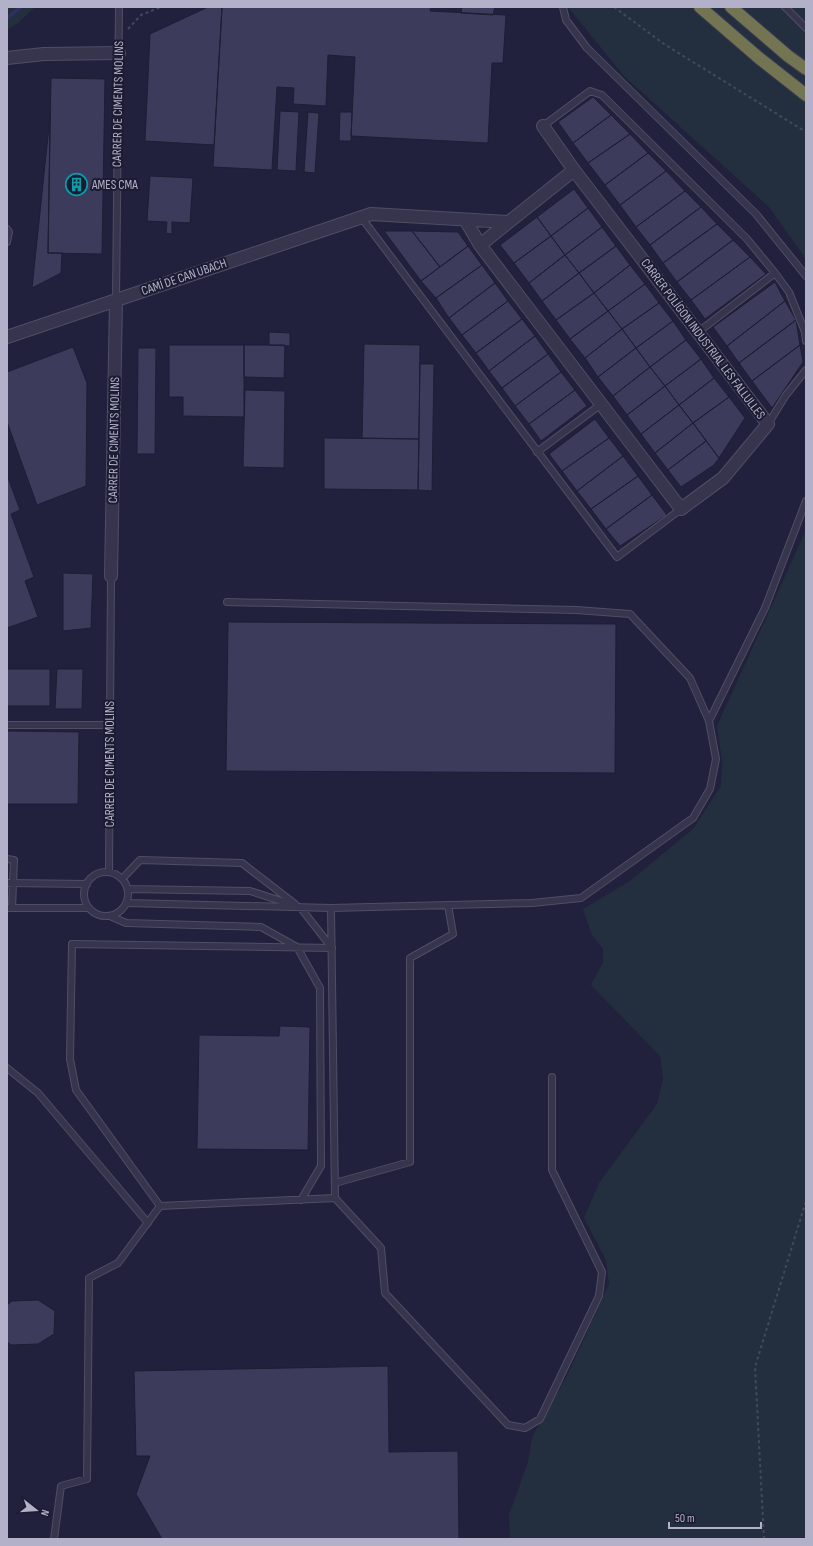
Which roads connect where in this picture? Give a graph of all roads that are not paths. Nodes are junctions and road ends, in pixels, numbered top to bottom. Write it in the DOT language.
graph roads {
  1 [pos="119,7"];
  2 [pos="562,7"];
  3 [pos="700,7"];
  4 [pos="731,7"];
  5 [pos="785,7"];
  6 [pos="806,28"];
  7 [pos="118,53"];
  8 [pos="7,58"];
  9 [pos="806,69"];
  10 [pos="806,95"];
  11 [pos="543,126"];
  12 [pos="574,170"];
  13 [pos="361,217"];
  14 [pos="466,221"];
  15 [pos="508,222"];
  16 [pos="7,229"];
  17 [pos="7,242"];
  18 [pos="480,245"];
  19 [pos="775,273"];
  20 [pos="806,276"];
  21 [pos="116,300"];
  22 [pos="697,332"];
  23 [pos="7,337"];
  24 [pos="806,341"];
  25 [pos="806,370"];
  26 [pos="600,405"];
  27 [pos="768,424"];
  28 [pos="537,452"];
  29 [pos="806,500"];
  30 [pos="681,509"];
  31 [pos="111,576"];
  32 [pos="227,602"];
  33 [pos="709,720"];
  34 [pos="7,725"];
  35 [pos="110,725"];
  36 [pos="7,859"];
  37 [pos="110,872"];
  38 [pos="122,879"];
  39 [pos="10,883"];
  40 [pos="87,884"];
  41 [pos="128,889"];
  42 [pos="127,903"];
  43 [pos="448,905"];
  44 [pos="300,907"];
  45 [pos="10,908"];
  46 [pos="89,908"];
  47 [pos="331,908"];
  48 [pos="110,916"];
  49 [pos="297,947"];
  50 [pos="332,948"];
  51 [pos="7,1068"];
  52 [pos="552,1077"];
  53 [pos="335,1183"];
  54 [pos="335,1198"];
  55 [pos="301,1200"];
  56 [pos="160,1206"];
  57 [pos="148,1223"];
  58 [pos="54,1539"];
  1 -- 7 [label="lane, CARRER DE CIMENTS MOLINS"];
  2 -- 20 [label="lane"];
  3 -- 10 [label="highway"];
  4 -- 9 [label="highway"];
  5 -- 6 [label="lane"];
  7 -- 8 [label="street"];
  7 -- 21 [label="lane, CARRER DE CIMENTS MOLINS"];
  11 -- 12 [label="street, CARRER POLÍGON INDUSTRIAL LES FALLULLES"];
  11 -- 19 [label="lane"];
  12 -- 15 [label="street"];
  12 -- 22 [label="street, CARRER POLÍGON INDUSTRIAL LES FALLULLES"];
  13 -- 14 [label="street"];
  13 -- 21 [label="street, CAMÍ DE CAN UBACH"];
  13 -- 28 [label="lane"];
  14 -- 15 [label="street"];
  14 -- 18 [label="street"];
  15 -- 18 [label="street"];
  16 -- 17 [label="lane"];
  18 -- 26 [label="street"];
  19 -- 22 [label="lane"];
  19 -- 24 [label="lane"];
  21 -- 23 [label="street, CAMÍ DE CAN UBACH"];
  21 -- 31 [label="street, CARRER DE CIMENTS MOLINS"];
  22 -- 27 [label="street, CARRER POLÍGON INDUSTRIAL LES FALLULLES"];
  25 -- 27 [label="lane"];
  26 -- 28 [label="lane"];
  26 -- 30 [label="street"];
  27 -- 30 [label="street, CARRER POLÍGON INDUSTRIAL LES FALLULLES"];
  28 -- 30 [label="lane"];
  29 -- 33 [label="lane"];
  31 -- 35 [label="lane, CARRER DE CIMENTS MOLINS"];
  32 -- 33 [label="lane"];
  33 -- 43 [label="lane"];
  34 -- 35 [label="lane"];
  35 -- 37 [label="lane, CARRER DE CIMENTS MOLINS"];
  36 -- 39 [label="lane"];
  37 -- 38 [label="lane"];
  37 -- 40 [label="lane"];
  38 -- 41 [label="lane"];
  38 -- 44 [label="lane"];
  39 -- 40 [label="lane"];
  39 -- 45 [label="lane"];
  40 -- 46 [label="lane"];
  41 -- 42 [label="lane"];
  41 -- 44 [label="lane"];
  42 -- 44 [label="lane"];
  42 -- 48 [label="lane"];
  43 -- 47 [label="lane"];
  43 -- 53 [label="lane"];
  44 -- 47 [label="lane"];
  44 -- 50 [label="lane"];
  45 -- 46 [label="lane"];
  46 -- 48 [label="lane"];
  47 -- 50 [label="lane"];
  48 -- 49 [label="lane"];
  49 -- 50 [label="lane"];
  49 -- 55 [label="lane"];
  49 -- 56 [label="lane"];
  50 -- 53 [label="lane"];
  51 -- 57 [label="lane"];
  52 -- 54 [label="lane"];
  53 -- 54 [label="lane"];
  54 -- 55 [label="lane"];
  55 -- 56 [label="lane"];
  56 -- 57 [label="lane"];
  57 -- 58 [label="lane"];
}
